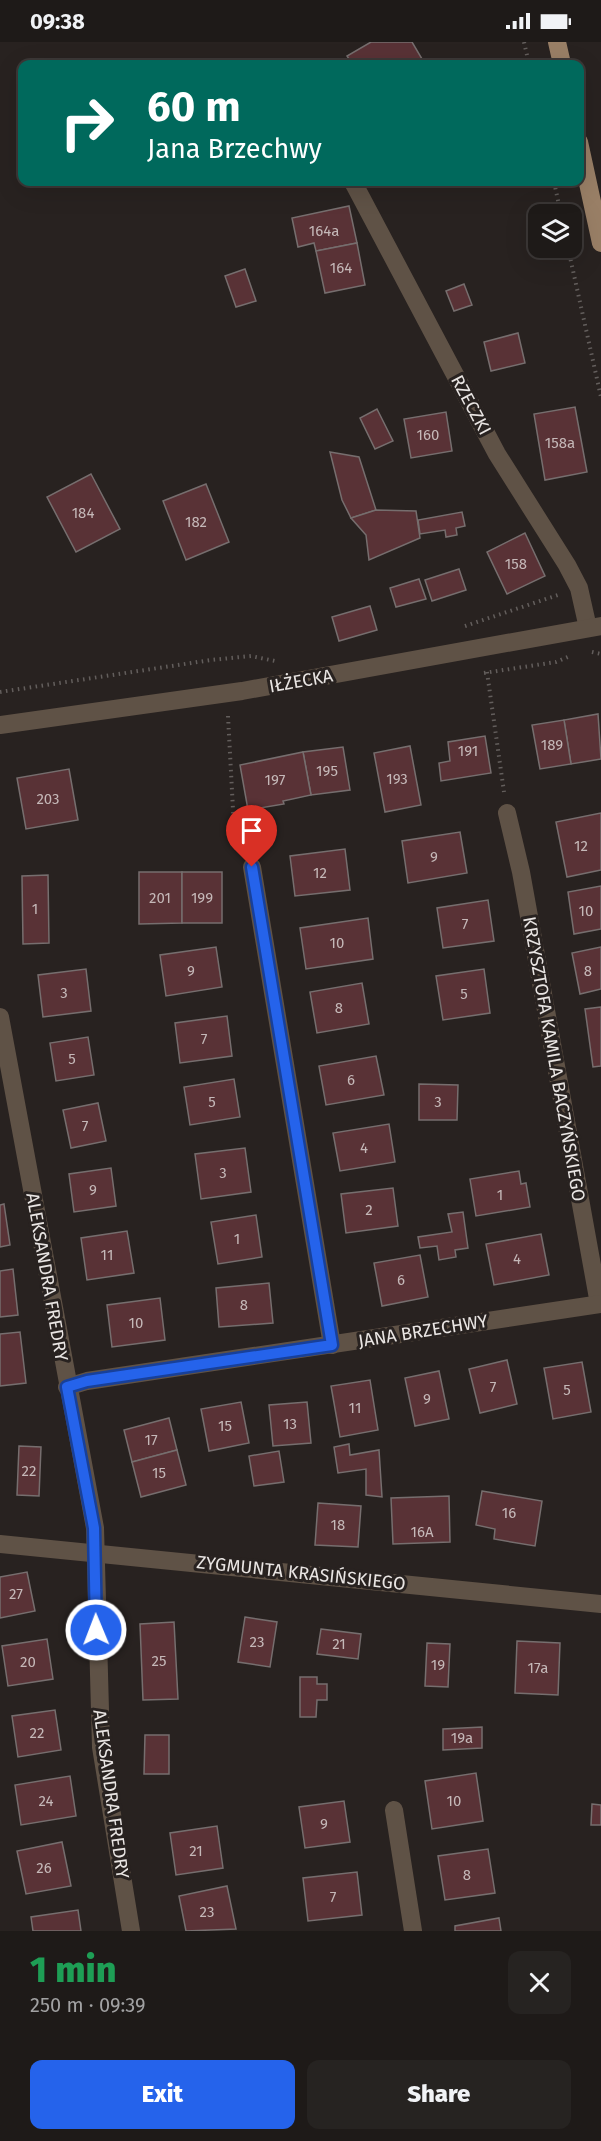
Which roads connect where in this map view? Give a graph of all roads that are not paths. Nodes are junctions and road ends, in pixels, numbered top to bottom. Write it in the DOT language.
graph roads {
  1 [pos="557,42"];
  2 [pos="561,60"];
  3 [pos="584,165"];
  4 [pos="355,186"];
  5 [pos="601,243"];
  6 [pos="595,627"];
  7 [pos="0,725"];
  8 [pos="507,813"];
  9 [pos="252,867"];
  10 [pos="0,1017"];
  11 [pos="600,1304"];
  12 [pos="332,1345"];
  13 [pos="67,1387"];
  14 [pos="0,1544"];
  15 [pos="96,1553"];
  16 [pos="601,1604"];
  17 [pos="394,1810"];
  18 [pos="131,1931"];
  19 [pos="413,1931"];
  1 -- 2 [label="main road"];
  3 -- 5 [label="main road"];
  4 -- 6 [label="street, RZECZKI"];
  6 -- 7 [label="street, IŁŻECKA"];
  8 -- 11 [label="street, KRZYSZTOFA KAMILA BACZYŃSKIEGO"];
  9 -- 12 [label="street"];
  10 -- 13 [label="street, ALEKSANDRA FREDRY"];
  11 -- 12 [label="street, JANA BRZECHWY"];
  12 -- 13 [label="street, JANA BRZECHWY"];
  13 -- 15 [label="street, ALEKSANDRA FREDRY"];
  14 -- 15 [label="street, ZYGMUNTA KRASIŃSKIEGO"];
  15 -- 16 [label="street, ZYGMUNTA KRASIŃSKIEGO"];
  15 -- 18 [label="street, ALEKSANDRA FREDRY"];
  17 -- 19 [label="street"];
}
